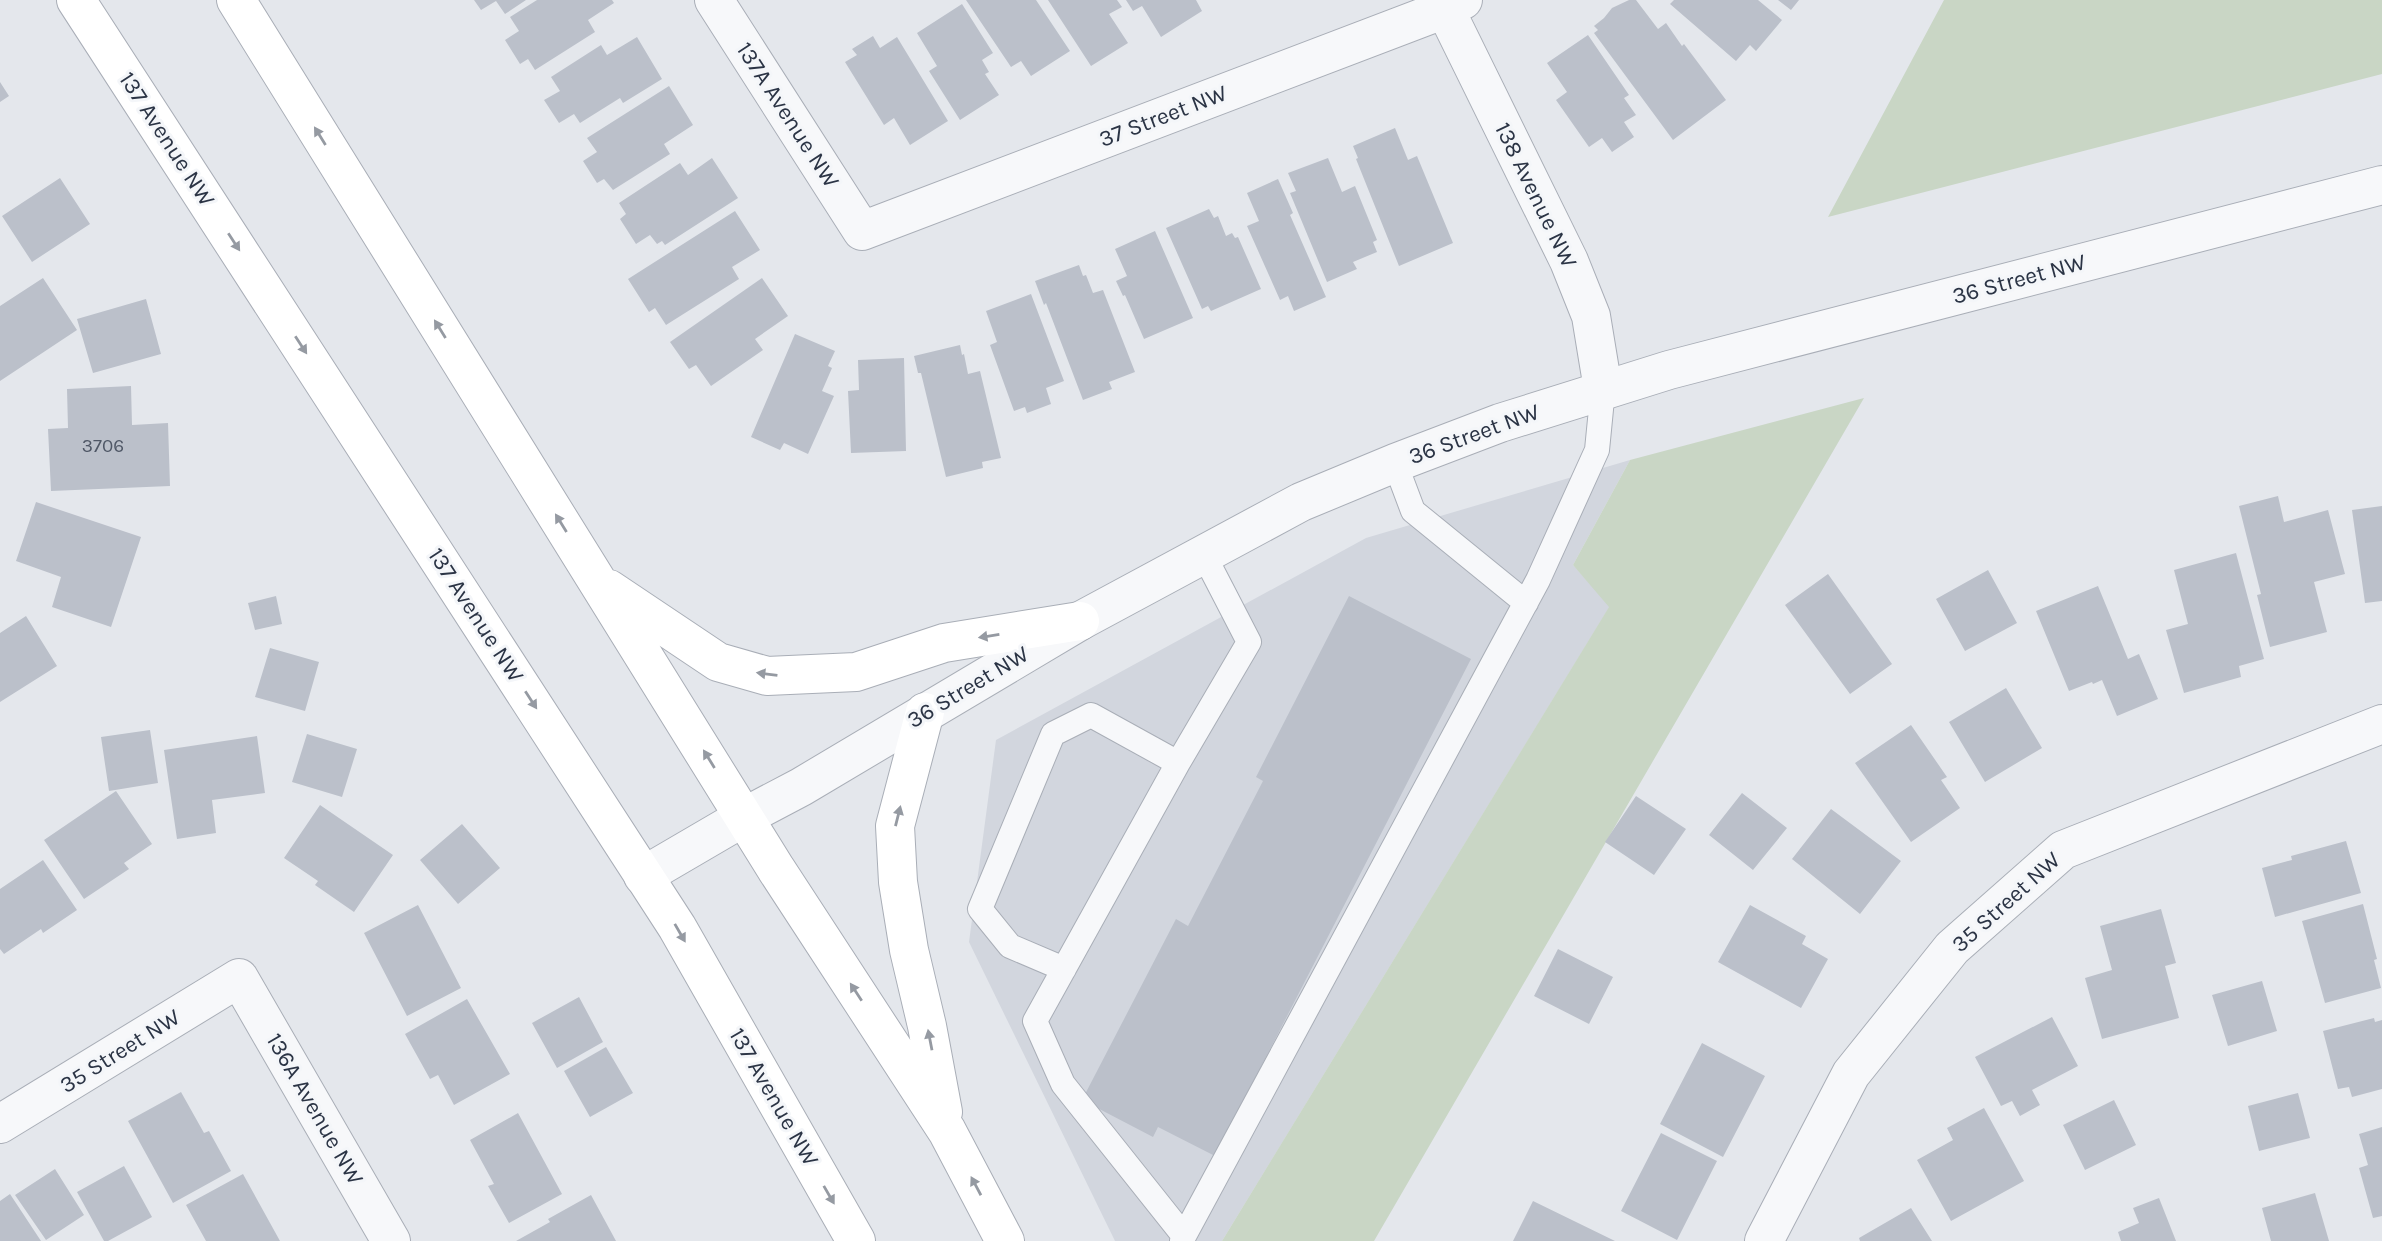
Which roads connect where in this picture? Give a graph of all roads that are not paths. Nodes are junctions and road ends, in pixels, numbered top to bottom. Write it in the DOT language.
graph roads {
  1 [pos="76,0"];
  2 [pos="236,0"];
  3 [pos="714,0"];
  4 [pos="1454,5"];
  5 [pos="2382,185"];
  6 [pos="862,231"];
  7 [pos="1602,389"];
  8 [pos="1395,463"];
  9 [pos="1204,555"];
  10 [pos="597,581"];
  11 [pos="1526,603"];
  12 [pos="1080,621"];
  13 [pos="925,712"];
  14 [pos="2382,724"];
  15 [pos="1178,763"];
  16 [pos="744,817"];
  17 [pos="643,876"];
  18 [pos="1064,969"];
  19 [pos="239,978"];
  20 [pos="0,1124"];
  21 [pos="947,1131"];
  22 [pos="1183,1239"];
  23 [pos="391,1241"];
  24 [pos="856,1241"];
  25 [pos="1005,1241"];
  26 [pos="1764,1241"];
  1 -- 17 [label="main road, 137 Avenue NW, one-way"];
  10 -- 2 [label="main road, one-way"];
  3 -- 6 [label="street, 137A Avenue NW"];
  4 -- 6 [label="street, 37 Street NW"];
  4 -- 7 [label="street, 138 Avenue NW"];
  5 -- 7 [label="street, 36 Street NW"];
  7 -- 8 [label="street, 36 Street NW"];
  7 -- 11 [label="lane"];
  8 -- 9 [label="street, 36 Street NW"];
  8 -- 11 [label="lane"];
  9 -- 12 [label="street, 36 Street NW"];
  9 -- 15 [label="lane"];
  12 -- 10 [label="main road, one-way"];
  16 -- 10 [label="main road, one-way"];
  11 -- 22 [label="lane"];
  12 -- 13 [label="street, 36 Street NW"];
  13 -- 16 [label="street, 36 Street NW"];
  21 -- 13 [label="main road, one-way"];
  14 -- 26 [label="street, 35 Street NW"];
  15 -- 18 [label="lane"];
  15 -- 18 [label="lane"];
  16 -- 17 [label="street, 36 Street NW"];
  21 -- 16 [label="main road, one-way"];
  17 -- 24 [label="main road, 137 Avenue NW, one-way"];
  18 -- 22 [label="lane"];
  19 -- 20 [label="street, 35 Street NW"];
  19 -- 23 [label="street, 136A Avenue NW"];
  25 -- 21 [label="main road, one-way"];
}
